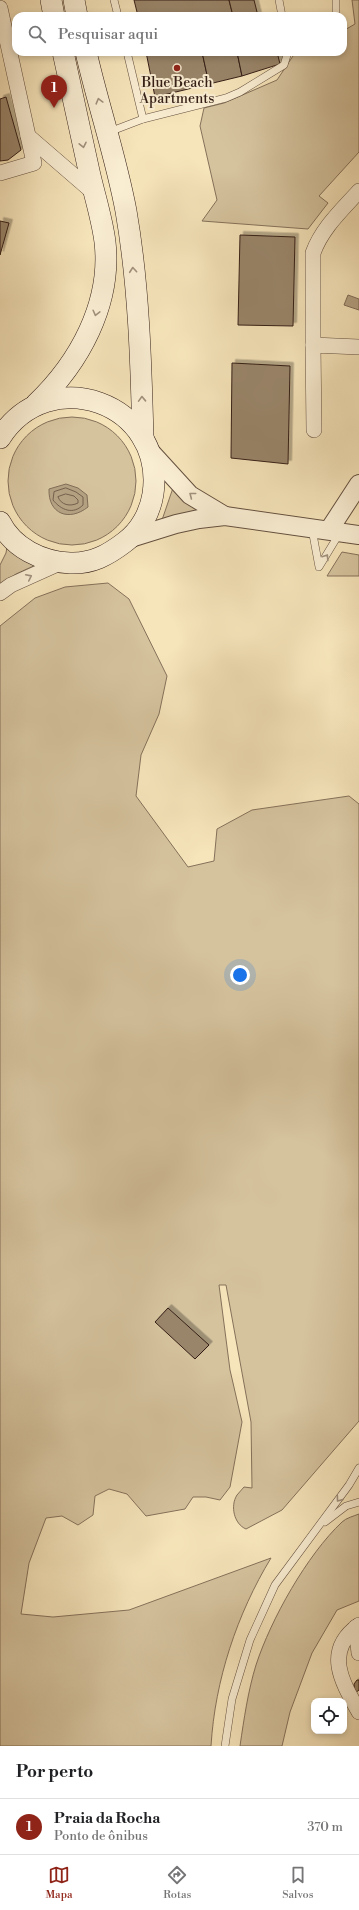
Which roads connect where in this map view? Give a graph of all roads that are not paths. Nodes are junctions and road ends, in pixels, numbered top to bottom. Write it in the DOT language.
graph roads {
  1 [pos="50,0"];
  2 [pos="74,0"];
  3 [pos="114,0"];
  4 [pos="279,0"];
  5 [pos="336,0"];
  6 [pos="0,8"];
  7 [pos="53,12"];
  8 [pos="76,12"];
  9 [pos="117,12"];
  10 [pos="281,12"];
  11 [pos="336,12"];
  12 [pos="64,56"];
  13 [pos="87,56"];
  14 [pos="128,56"];
  15 [pos="287,56"];
  16 [pos="143,119"];
  17 [pos="108,132"];
  18 [pos="28,136"];
  19 [pos="0,173"];
  20 [pos="359,191"];
  21 [pos="94,193"];
  22 [pos="313,345"];
  23 [pos="359,347"];
  24 [pos="17,415"];
  25 [pos="314,430"];
  26 [pos="0,438"];
  27 [pos="146,444"];
  28 [pos="359,484"];
  29 [pos="225,516"];
  30 [pos="0,522"];
  31 [pos="311,527"];
  32 [pos="334,531"];
  33 [pos="359,535"];
  34 [pos="131,538"];
  35 [pos="60,563"];
  36 [pos="0,593"];
  37 [pos="359,1468"];
  38 [pos="359,1502"];
  39 [pos="317,1529"];
  40 [pos="358,1626"];
  41 [pos="359,1653"];
  42 [pos="359,1712"];
  43 [pos="225,1746"];
  1 -- 7 [label="main road"];
  2 -- 8 [label="main road"];
  3 -- 9 [label="lane"];
  4 -- 10 [label="lane"];
  5 -- 11 [label="lane"];
  6 -- 18 [label="street"];
  12 -- 21 [label="main road, one-way"];
  17 -- 13 [label="main road, one-way"];
  14 -- 16 [label="lane"];
  15 -- 16 [label="lane"];
  16 -- 17 [label="lane"];
  27 -- 17 [label="main road, one-way"];
  18 -- 19 [label="street"];
  18 -- 21 [label="street"];
  20 -- 22 [label="street"];
  21 -- 24 [label="main road, one-way"];
  22 -- 23 [label="street"];
  22 -- 25 [label="street"];
  24 -- 26 [label="main road"];
  24 -- 27 [label="main road"];
  29 -- 27 [label="street, one-way"];
  27 -- 34 [label="main road"];
  28 -- 32 [label="street"];
  29 -- 31 [label="street"];
  29 -- 34 [label="street"];
  30 -- 35 [label="main road"];
  31 -- 32 [label="street"];
  31 -- 32 [label="lane, one-way"];
  32 -- 33 [label="street"];
  34 -- 35 [label="main road"];
  36 -- 35 [label="street, one-way"];
  37 -- 39 [label="lane, one-way"];
  38 -- 39 [label="lane"];
  39 -- 43 [label="lane"];
  40 -- 41 [label="street"];
  40 -- 42 [label="street"];
}
